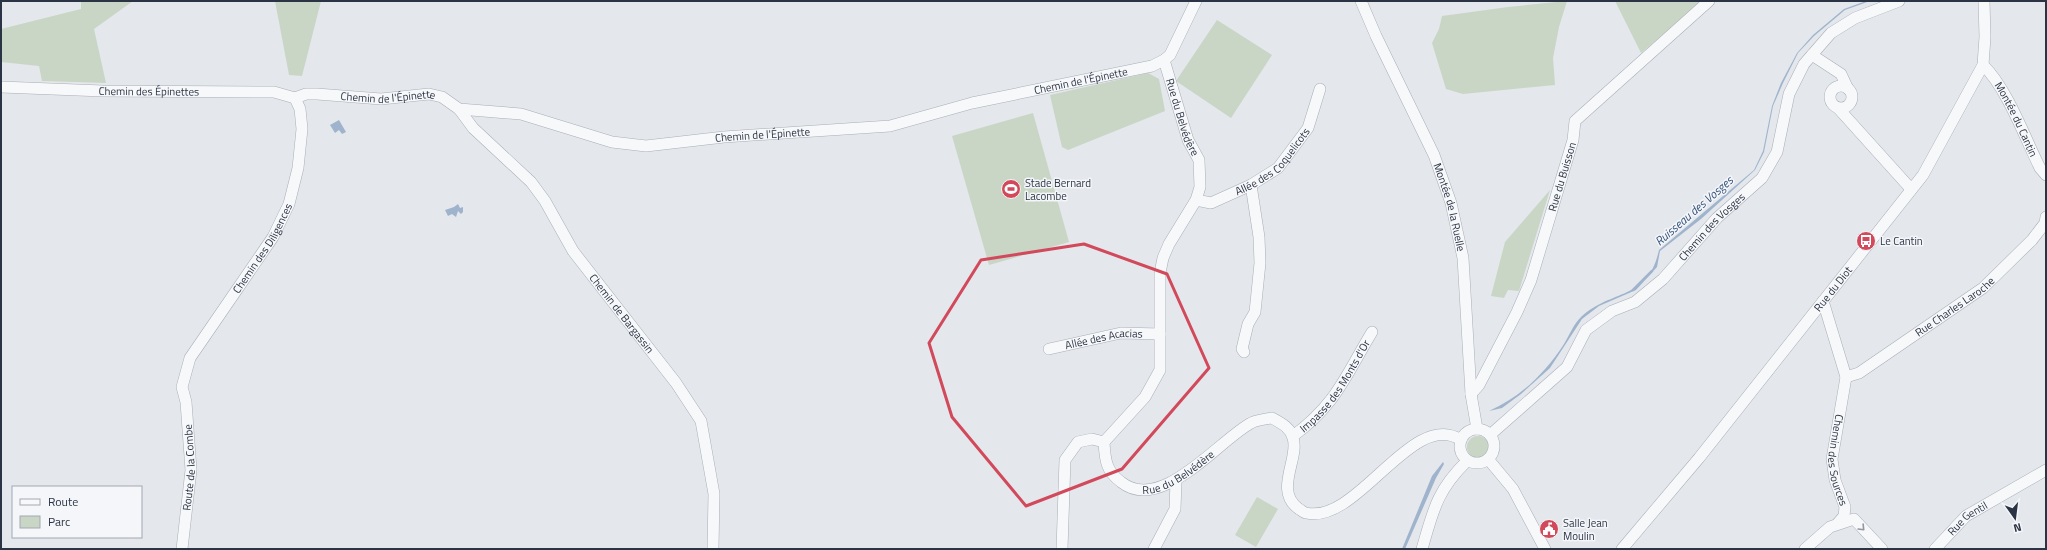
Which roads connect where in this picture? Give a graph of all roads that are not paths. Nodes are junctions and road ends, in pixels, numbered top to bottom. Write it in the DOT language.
graph roads {
  1 [pos="1196,1"];
  2 [pos="1361,1"];
  3 [pos="1708,1"];
  4 [pos="1899,1"];
  5 [pos="1984,1"];
  6 [pos="1812,55"];
  7 [pos="1164,60"];
  8 [pos="1983,65"];
  9 [pos="1,87"];
  10 [pos="1848,88"];
  11 [pos="1320,90"];
  12 [pos="295,98"];
  13 [pos="1838,108"];
  14 [pos="459,109"];
  15 [pos="2046,176"];
  16 [pos="1252,185"];
  17 [pos="1912,189"];
  18 [pos="1196,200"];
  19 [pos="2046,217"];
  20 [pos="1823,300"];
  21 [pos="1372,332"];
  22 [pos="1160,334"];
  23 [pos="1049,349"];
  24 [pos="1244,352"];
  25 [pos="1846,377"];
  26 [pos="182,387"];
  27 [pos="1471,394"];
  28 [pos="1477,429"];
  29 [pos="1490,435"];
  30 [pos="1293,436"];
  31 [pos="1461,440"];
  32 [pos="1104,442"];
  33 [pos="1467,460"];
  34 [pos="1488,460"];
  35 [pos="2046,470"];
  36 [pos="1176,481"];
  37 [pos="1837,524"];
  38 [pos="1545,548"];
  39 [pos="182,549"];
  40 [pos="713,549"];
  41 [pos="1062,549"];
  42 [pos="1154,549"];
  43 [pos="1422,549"];
  44 [pos="1622,549"];
  45 [pos="1805,549"];
  46 [pos="1882,549"];
  47 [pos="1935,549"];
  1 -- 7 [label="street"];
  2 -- 27 [label="street, Montée de la Ruelle"];
  3 -- 27 [label="street, Rue du Buisson"];
  4 -- 6 [label="street, Chemin des Vosges"];
  5 -- 8 [label="street, Rue du Diot"];
  6 -- 10 [label="street"];
  6 -- 29 [label="street, Chemin des Vosges"];
  7 -- 14 [label="street, Chemin de l'Épinette"];
  7 -- 18 [label="street, Rue du Belvédère"];
  8 -- 15 [label="street, Montée du Cantin"];
  8 -- 17 [label="street, Rue du Diot"];
  9 -- 12 [label="street, Chemin des Épinettes"];
  10 -- 13 [label="street"];
  10 -- 13 [label="street"];
  11 -- 16 [label="street, Allée des Coquelicots"];
  12 -- 14 [label="street, Chemin de l'Épinette"];
  12 -- 26 [label="street, Chemin des Diligences"];
  13 -- 17 [label="street"];
  14 -- 40 [label="street, Chemin de Bargassin"];
  16 -- 18 [label="street, Allée des Coquelicots"];
  16 -- 24 [label="street"];
  17 -- 20 [label="street, Rue du Diot"];
  18 -- 22 [label="street, Rue du Belvédère"];
  19 -- 25 [label="street, Rue Charles Laroche"];
  20 -- 25 [label="street, Chemin des Sources"];
  20 -- 44 [label="street, Rue du Diot"];
  21 -- 30 [label="street, Impasse des Monts d'Or"];
  22 -- 23 [label="street, Allée des Acacias"];
  22 -- 32 [label="street, Rue du Belvédère"];
  25 -- 37 [label="street, Chemin des Sources"];
  26 -- 39 [label="street, Route de la Combe"];
  27 -- 28 [label="street, Montée de la Ruelle"];
  28 -- 29 [label="street"];
  28 -- 31 [label="street"];
  29 -- 34 [label="street"];
  30 -- 31 [label="street"];
  30 -- 36 [label="street, Rue du Belvédère"];
  31 -- 33 [label="street"];
  32 -- 36 [label="street, Rue du Belvédère"];
  32 -- 41 [label="street"];
  33 -- 34 [label="street"];
  33 -- 43 [label="street"];
  34 -- 38 [label="street"];
  35 -- 47 [label="street, Rue Gentil"];
  36 -- 42 [label="street"];
  37 -- 45 [label="street"];
  37 -- 46 [label="street, one-way"];
}
